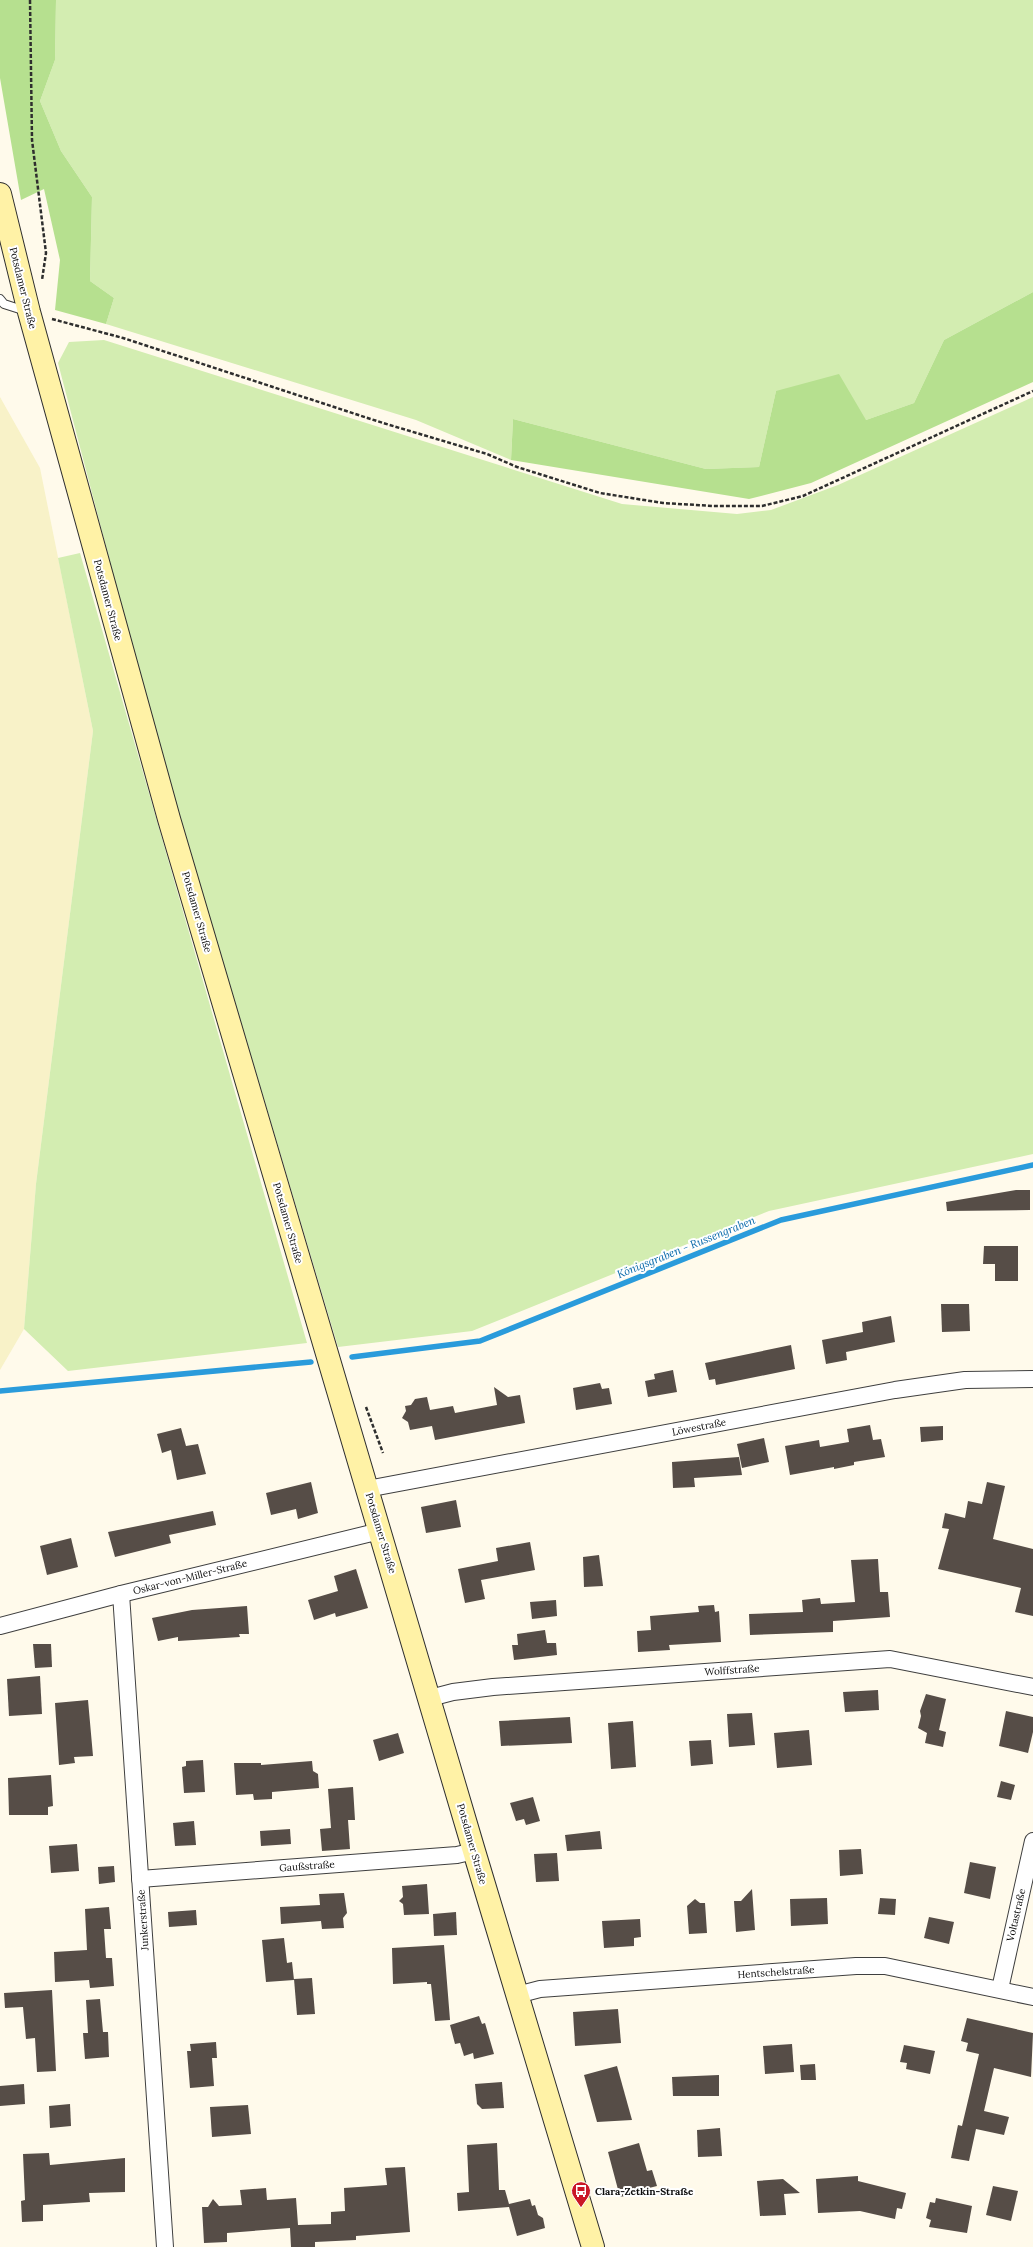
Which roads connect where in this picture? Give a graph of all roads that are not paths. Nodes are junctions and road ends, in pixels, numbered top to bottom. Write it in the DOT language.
graph roads {
  1 [pos="0,194"];
  2 [pos="0,299"];
  3 [pos="29,312"];
  4 [pos="1033,1379"];
  5 [pos="368,1489"];
  6 [pos="380,1531"];
  7 [pos="121,1594"];
  8 [pos="0,1626"];
  9 [pos="1033,1687"];
  10 [pos="430,1698"];
  11 [pos="1033,1841"];
  12 [pos="474,1851"];
  13 [pos="140,1879"];
  14 [pos="1000,1990"];
  15 [pos="518,1995"];
  16 [pos="1033,1997"];
  17 [pos="165,2247"];
  18 [pos="593,2247"];
  1 -- 3 [label="street, Potsdamer Straße"];
  2 -- 3 [label="lane"];
  3 -- 5 [label="street, Potsdamer Straße"];
  4 -- 5 [label="street, Löwestraße"];
  5 -- 6 [label="street, Potsdamer Straße"];
  6 -- 7 [label="street, Oskar-von-Miller-Straße"];
  6 -- 10 [label="street, Potsdamer Straße"];
  7 -- 8 [label="street, Oskar-von-Miller-Straße"];
  7 -- 13 [label="street, Junkerstraße"];
  9 -- 10 [label="street, Wolffstraße"];
  10 -- 12 [label="street, Potsdamer Straße"];
  11 -- 14 [label="street, Voltastraße"];
  12 -- 13 [label="street, Gaußstraße"];
  12 -- 15 [label="street, Potsdamer Straße"];
  13 -- 17 [label="street, Junkerstraße"];
  14 -- 15 [label="street, Hentschelstraße"];
  14 -- 16 [label="street, Hentschelstraße"];
  15 -- 18 [label="street, Potsdamer Straße"];
}
